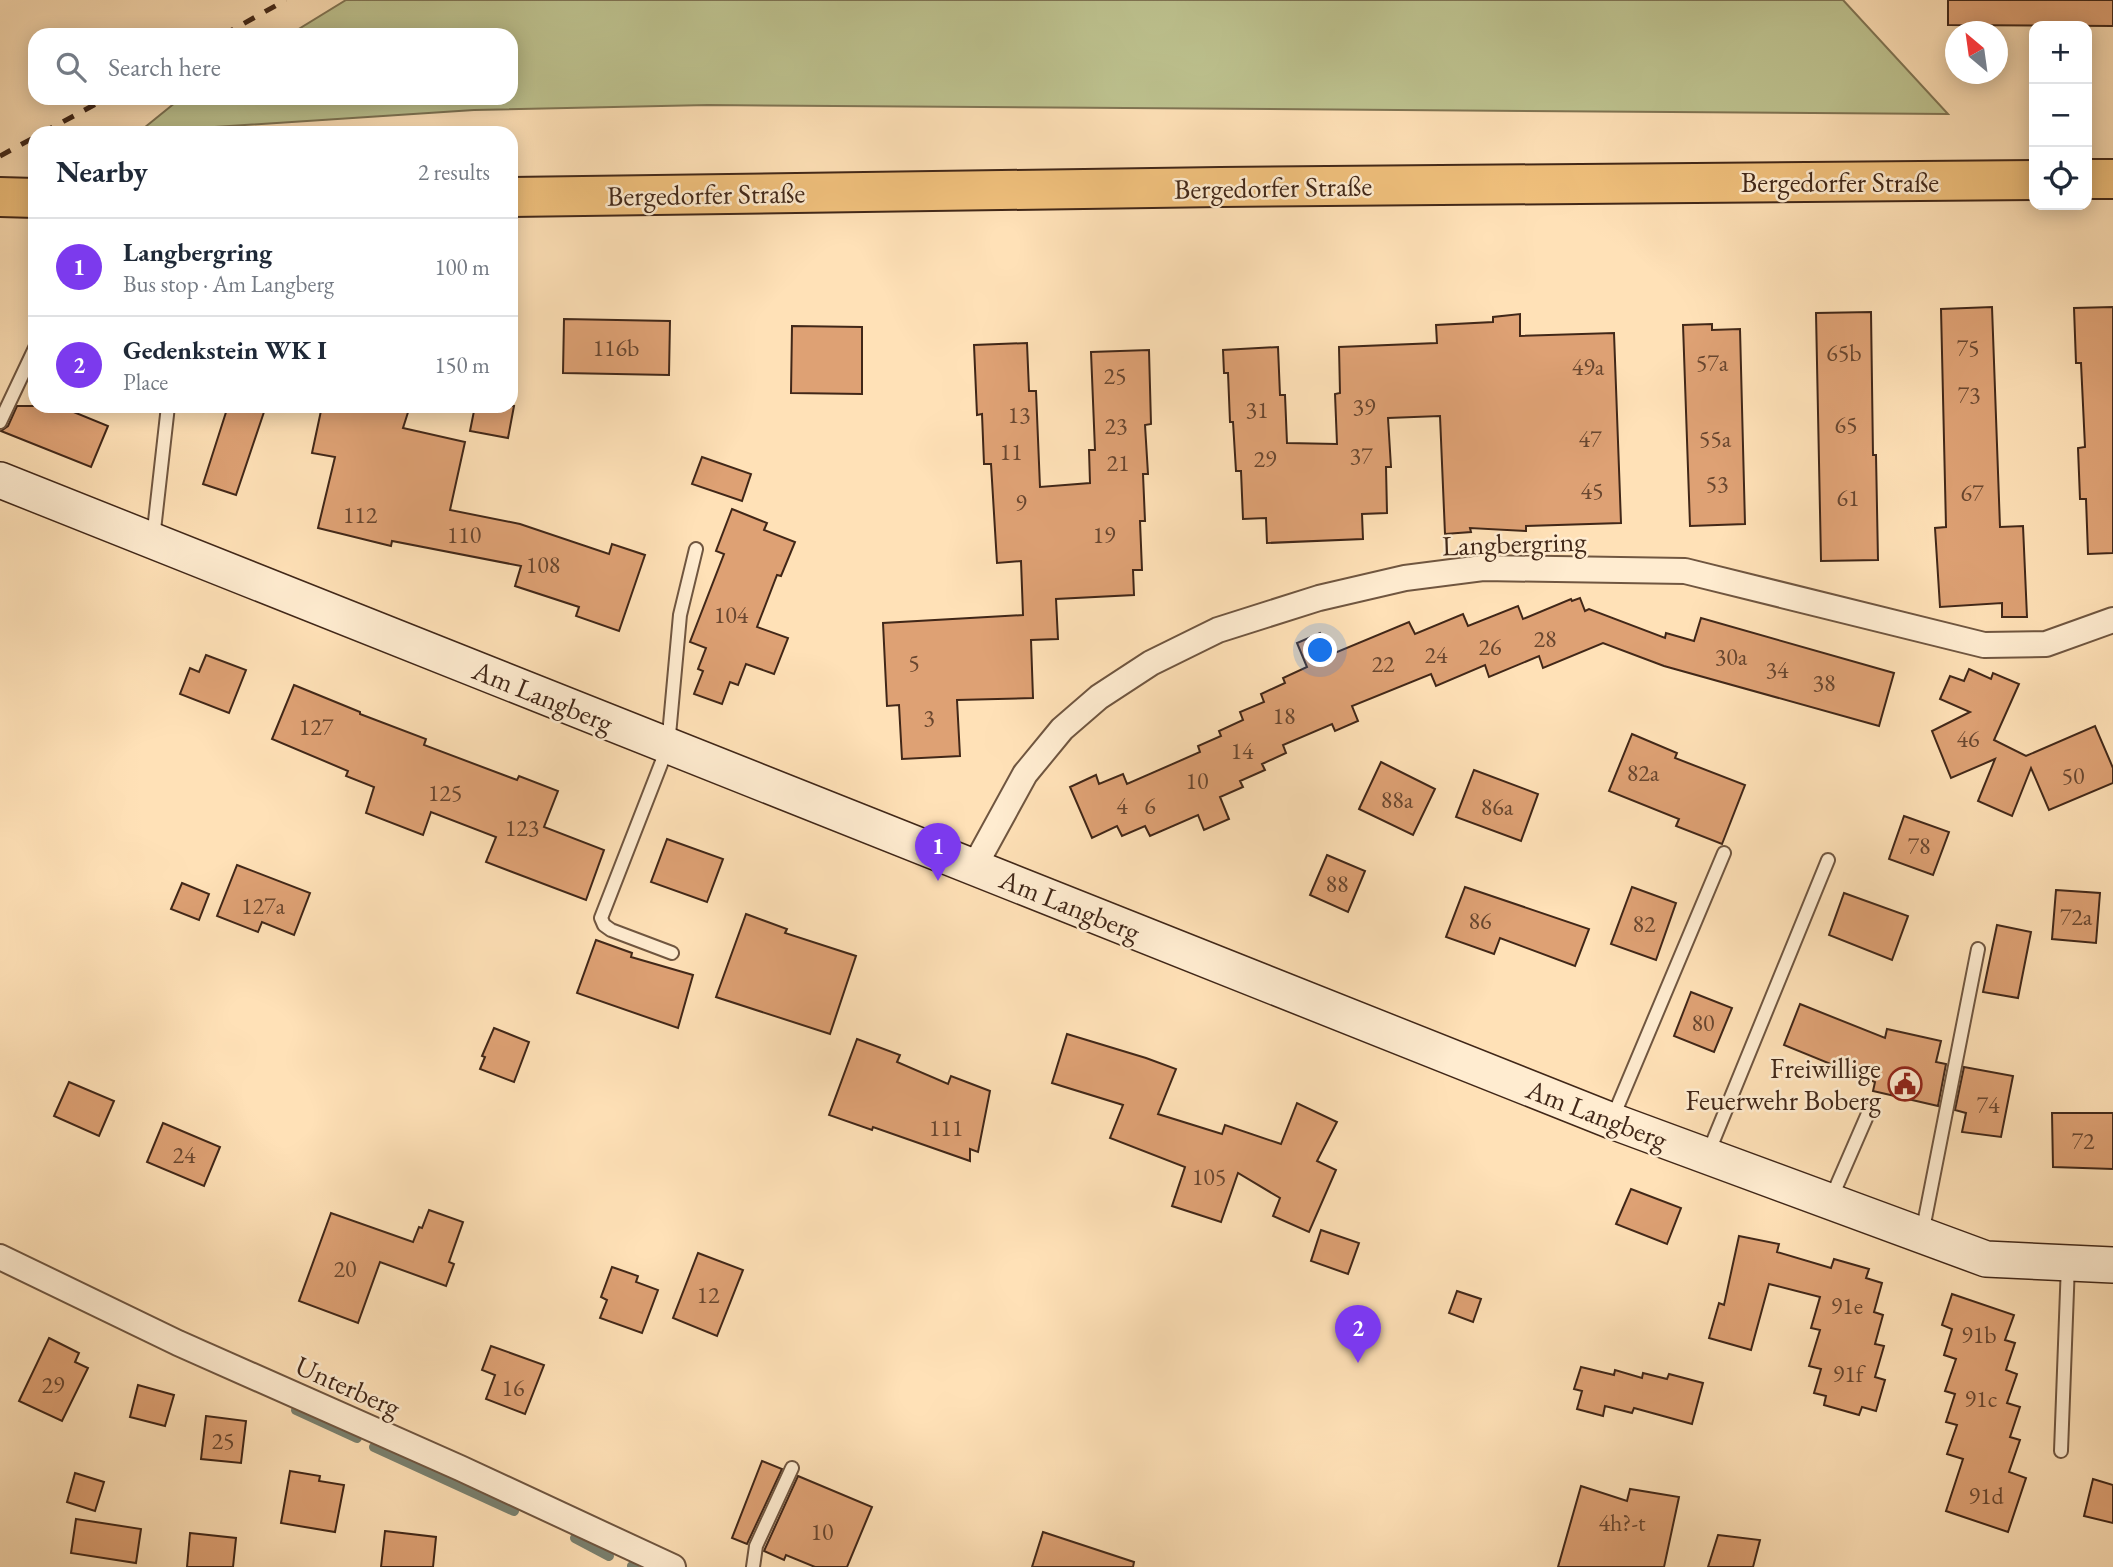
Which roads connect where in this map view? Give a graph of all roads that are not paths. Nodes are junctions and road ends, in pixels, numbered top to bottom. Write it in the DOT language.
graph roads {
  1 [pos="2092,179"];
  2 [pos="2113,179"];
  3 [pos="2029,180"];
  4 [pos="518,197"];
  5 [pos="28,363"];
  6 [pos="167,413"];
  7 [pos="0,422"];
  8 [pos="0,480"];
  9 [pos="153,540"];
  10 [pos="696,549"];
  11 [pos="2113,620"];
  12 [pos="668,746"];
  13 [pos="1724,853"];
  14 [pos="1828,860"];
  15 [pos="974,867"];
  16 [pos="1978,949"];
  17 [pos="672,953"];
  18 [pos="1870,1109"];
  19 [pos="1612,1121"];
  20 [pos="1707,1156"];
  21 [pos="1830,1201"];
  22 [pos="1922,1236"];
  23 [pos="0,1257"];
  24 [pos="2068,1263"];
  25 [pos="2113,1265"];
  26 [pos="2061,1451"];
  27 [pos="792,1468"];
  28 [pos="673,1567"];
  29 [pos="753,1567"];
  1 -- 2 [label="main road"];
  3 -- 4 [label="main road, Bergedorfer Straße"];
  5 -- 7 [label="lane"];
  6 -- 9 [label="lane"];
  8 -- 9 [label="street, Am Langberg"];
  9 -- 12 [label="street, Am Langberg"];
  10 -- 12 [label="lane"];
  11 -- 15 [label="street, Langbergring"];
  12 -- 15 [label="street, Am Langberg"];
  12 -- 17 [label="lane"];
  13 -- 19 [label="lane"];
  14 -- 20 [label="lane"];
  15 -- 19 [label="street, Am Langberg"];
  16 -- 22 [label="lane"];
  18 -- 21 [label="lane"];
  19 -- 20 [label="street, Am Langberg"];
  20 -- 21 [label="street, Am Langberg"];
  21 -- 22 [label="street, Am Langberg"];
  22 -- 24 [label="street, Am Langberg"];
  23 -- 28 [label="street, Unterberg"];
  24 -- 25 [label="street, Am Langberg"];
  24 -- 26 [label="lane"];
  27 -- 29 [label="lane"];
}
